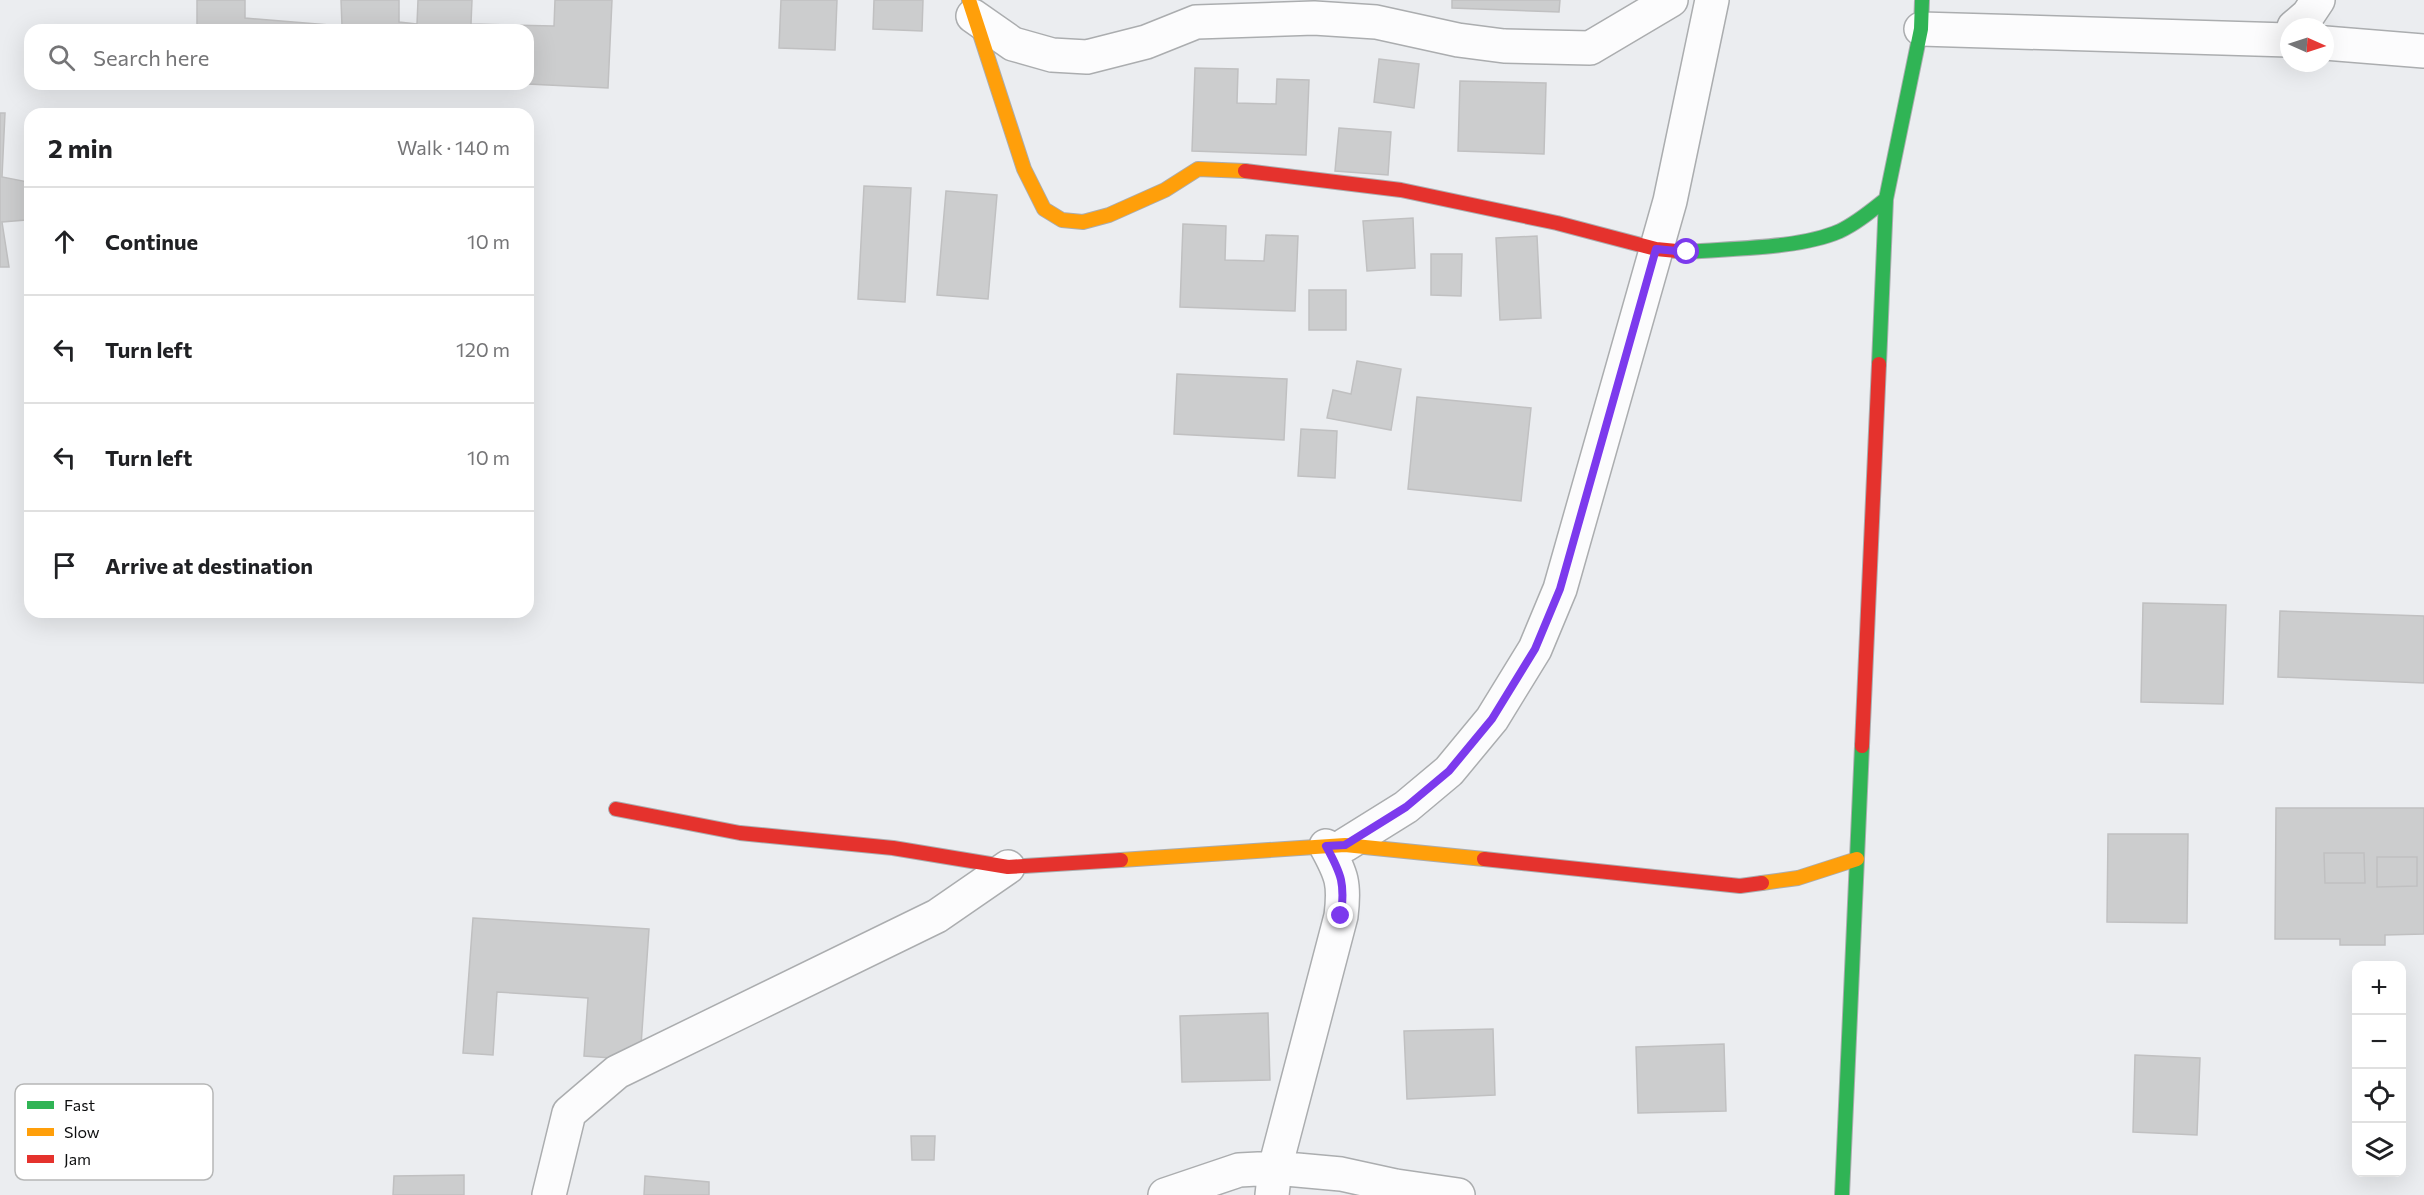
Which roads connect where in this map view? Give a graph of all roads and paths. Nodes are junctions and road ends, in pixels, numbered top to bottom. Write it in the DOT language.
graph roads {
  1 [pos="1671,0"];
  2 [pos="1712,0"];
  3 [pos="2318,0"];
  4 [pos="971,8"];
  5 [pos="1922,14"];
  6 [pos="2305,18"];
  7 [pos="2280,34"];
  8 [pos="2334,44"];
  9 [pos="2424,51"];
  10 [pos="1886,199"];
  11 [pos="1656,249"];
  12 [pos="616,809"];
  13 [pos="1335,845"];
  14 [pos="1857,860"];
  15 [pos="1008,867"];
  16 [pos="1273,1181"];
  17 [pos="549,1195"];
  18 [pos="1166,1195"];
  19 [pos="1451,1195"];
  20 [pos="1842,1195"];
  1 -- 4 [label="street"];
  2 -- 11 [label="street"];
  3 -- 6 [label="street"];
  4 -- 11 [label="street"];
  5 -- 7 [label="street"];
  5 -- 10 [label="street"];
  8 -- 9 [label="street"];
  10 -- 11 [label="street"];
  10 -- 14 [label="street"];
  11 -- 13 [label="street"];
  12 -- 15 [label="street"];
  13 -- 14 [label="street"];
  13 -- 15 [label="street"];
  13 -- 16 [label="street"];
  14 -- 20 [label="street"];
  15 -- 17 [label="street"];
  16 -- 18 [label="street"];
  16 -- 19 [label="street"];
}
